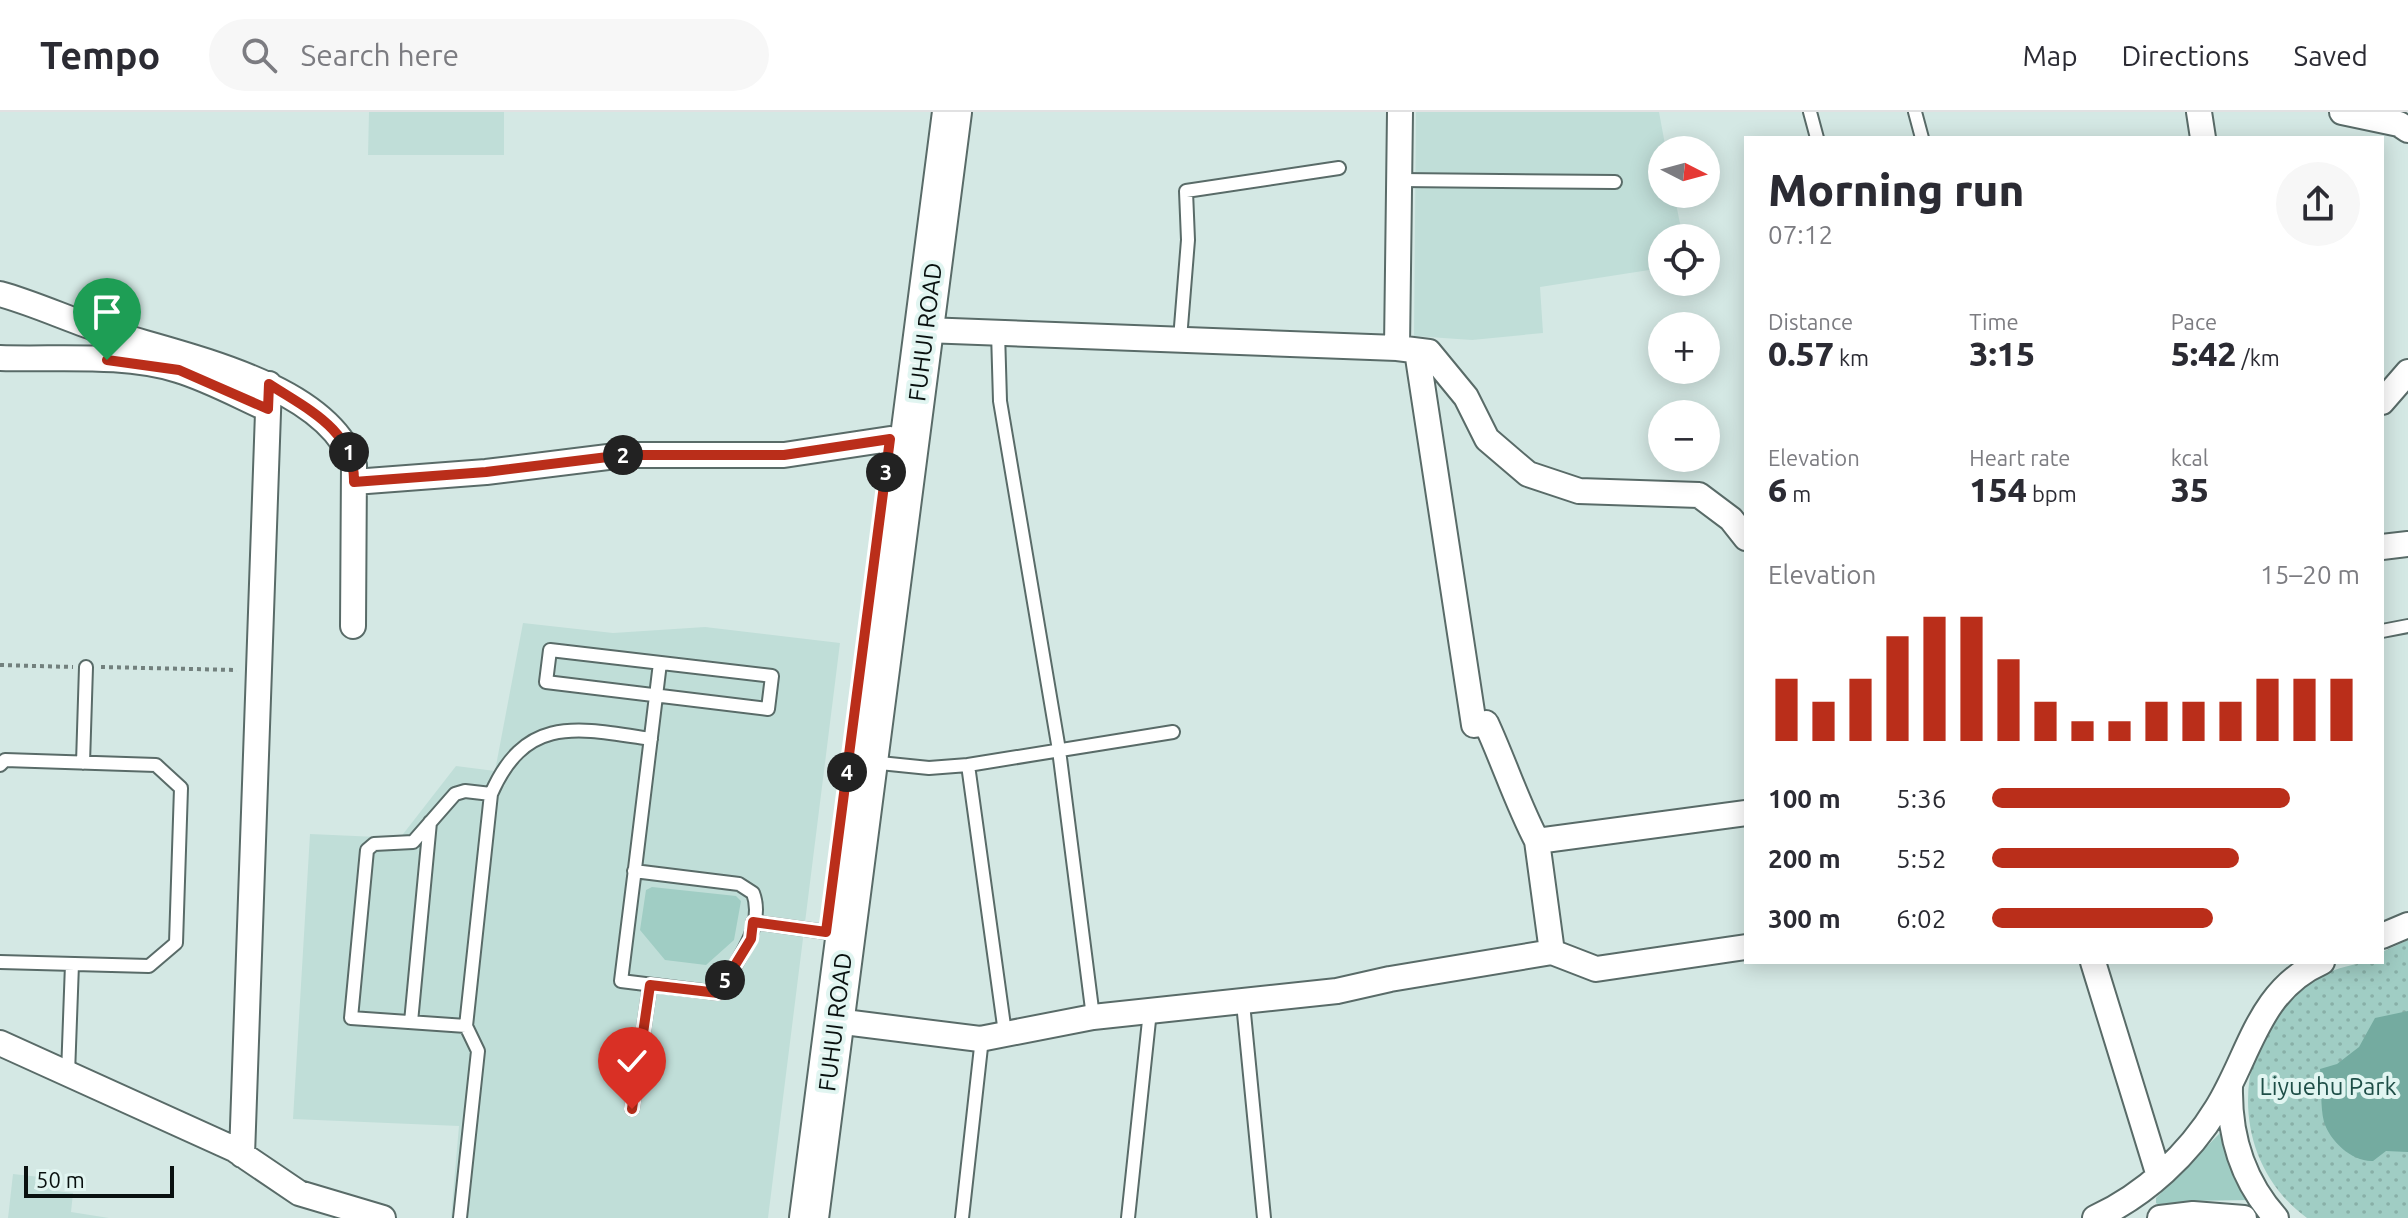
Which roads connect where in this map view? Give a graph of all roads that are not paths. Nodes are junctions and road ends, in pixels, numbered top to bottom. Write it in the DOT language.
graph roads {
  1 [pos="931,112"];
  2 [pos="952,112"];
  3 [pos="1400,112"];
  4 [pos="1810,112"];
  5 [pos="1915,112"];
  6 [pos="2199,112"];
  7 [pos="2342,112"];
  8 [pos="2408,130"];
  9 [pos="1816,136"];
  10 [pos="1921,136"];
  11 [pos="2203,136"];
  12 [pos="1339,168"];
  13 [pos="1400,180"];
  14 [pos="1615,182"];
  15 [pos="0,294"];
  16 [pos="925,330"];
  17 [pos="998,332"];
  18 [pos="1180,339"];
  19 [pos="1407,349"];
  20 [pos="0,358"];
  21 [pos="2408,372"];
  22 [pos="269,384"];
  23 [pos="2384,400"];
  24 [pos="268,409"];
  25 [pos="890,439"];
  26 [pos="354,482"];
  27 [pos="1744,535"];
  28 [pos="2408,544"];
  29 [pos="2384,547"];
  30 [pos="353,626"];
  31 [pos="2408,626"];
  32 [pos="2384,631"];
  33 [pos="660,663"];
  34 [pos="86,667"];
  35 [pos="656,696"];
  36 [pos="1173,732"];
  37 [pos="651,739"];
  38 [pos="1059,750"];
  39 [pos="869,762"];
  40 [pos="83,763"];
  41 [pos="0,765"];
  42 [pos="968,765"];
  43 [pos="491,794"];
  44 [pos="1744,813"];
  45 [pos="430,822"];
  46 [pos="1537,841"];
  47 [pos="634,871"];
  48 [pos="753,922"];
  49 [pos="2408,925"];
  50 [pos="826,932"];
  51 [pos="2384,935"];
  52 [pos="1744,947"];
  53 [pos="1552,952"];
  54 [pos="0,962"];
  55 [pos="72,964"];
  56 [pos="2094,964"];
  57 [pos="2319,964"];
  58 [pos="650,985"];
  59 [pos="1243,1003"];
  60 [pos="1150,1011"];
  61 [pos="1093,1017"];
  62 [pos="836,1021"];
  63 [pos="411,1022"];
  64 [pos="466,1026"];
  65 [pos="994,1035"];
  66 [pos="0,1043"];
  67 [pos="68,1074"];
  68 [pos="2230,1085"];
  69 [pos="632,1109"];
  70 [pos="242,1155"];
  71 [pos="2159,1176"];
  72 [pos="383,1218"];
  73 [pos="460,1218"];
  74 [pos="788,1218"];
  75 [pos="809,1218"];
  76 [pos="962,1218"];
  77 [pos="1128,1218"];
  78 [pos="1264,1218"];
  79 [pos="2095,1218"];
  80 [pos="2160,1218"];
  81 [pos="2244,1218"];
  82 [pos="2276,1218"];
  1 -- 25 [label="main road, FUHUI ROAD"];
  2 -- 16 [label="main road, FUHUI ROAD"];
  3 -- 13 [label="street"];
  4 -- 9 [label="lane"];
  5 -- 10 [label="lane"];
  6 -- 11 [label="street"];
  7 -- 8 [label="street"];
  12 -- 18 [label="lane"];
  13 -- 14 [label="lane"];
  13 -- 19 [label="street"];
  15 -- 22 [label="street"];
  16 -- 17 [label="street"];
  16 -- 39 [label="main road, FUHUI ROAD"];
  17 -- 18 [label="street"];
  17 -- 38 [label="lane"];
  18 -- 19 [label="street"];
  19 -- 27 [label="street"];
  19 -- 46 [label="street"];
  20 -- 24 [label="street"];
  21 -- 23 [label="street"];
  22 -- 24 [label="street"];
  22 -- 26 [label="street"];
  24 -- 70 [label="street"];
  25 -- 26 [label="street"];
  25 -- 50 [label="main road, FUHUI ROAD"];
  26 -- 30 [label="street"];
  28 -- 29 [label="street"];
  31 -- 32 [label="lane"];
  33 -- 35 [label="lane"];
  33 -- 35 [label="lane"];
  33 -- 35 [label="lane"];
  34 -- 40 [label="lane"];
  35 -- 37 [label="lane"];
  36 -- 38 [label="lane"];
  37 -- 43 [label="lane"];
  37 -- 47 [label="lane"];
  38 -- 42 [label="lane"];
  38 -- 61 [label="lane"];
  39 -- 42 [label="lane"];
  39 -- 62 [label="main road, FUHUI ROAD"];
  40 -- 41 [label="lane"];
  40 -- 55 [label="lane"];
  42 -- 65 [label="lane"];
  43 -- 45 [label="lane"];
  43 -- 64 [label="lane"];
  44 -- 46 [label="street"];
  45 -- 63 [label="lane"];
  45 -- 63 [label="lane"];
  46 -- 53 [label="street"];
  47 -- 48 [label="lane"];
  47 -- 58 [label="lane"];
  48 -- 50 [label="lane"];
  48 -- 58 [label="lane"];
  49 -- 51 [label="street"];
  50 -- 74 [label="main road, FUHUI ROAD"];
  52 -- 53 [label="street"];
  53 -- 59 [label="street"];
  54 -- 55 [label="lane"];
  55 -- 67 [label="lane"];
  56 -- 71 [label="street"];
  57 -- 68 [label="street"];
  58 -- 69 [label="lane"];
  59 -- 60 [label="street"];
  59 -- 78 [label="lane"];
  60 -- 61 [label="street"];
  60 -- 77 [label="lane"];
  61 -- 65 [label="street"];
  62 -- 65 [label="street"];
  62 -- 75 [label="main road, FUHUI ROAD"];
  63 -- 64 [label="lane"];
  64 -- 73 [label="lane"];
  65 -- 76 [label="lane"];
  66 -- 67 [label="street"];
  67 -- 70 [label="street"];
  68 -- 71 [label="street"];
  68 -- 82 [label="street"];
  70 -- 72 [label="street"];
  71 -- 79 [label="street"];
  80 -- 81 [label="street"];
}
